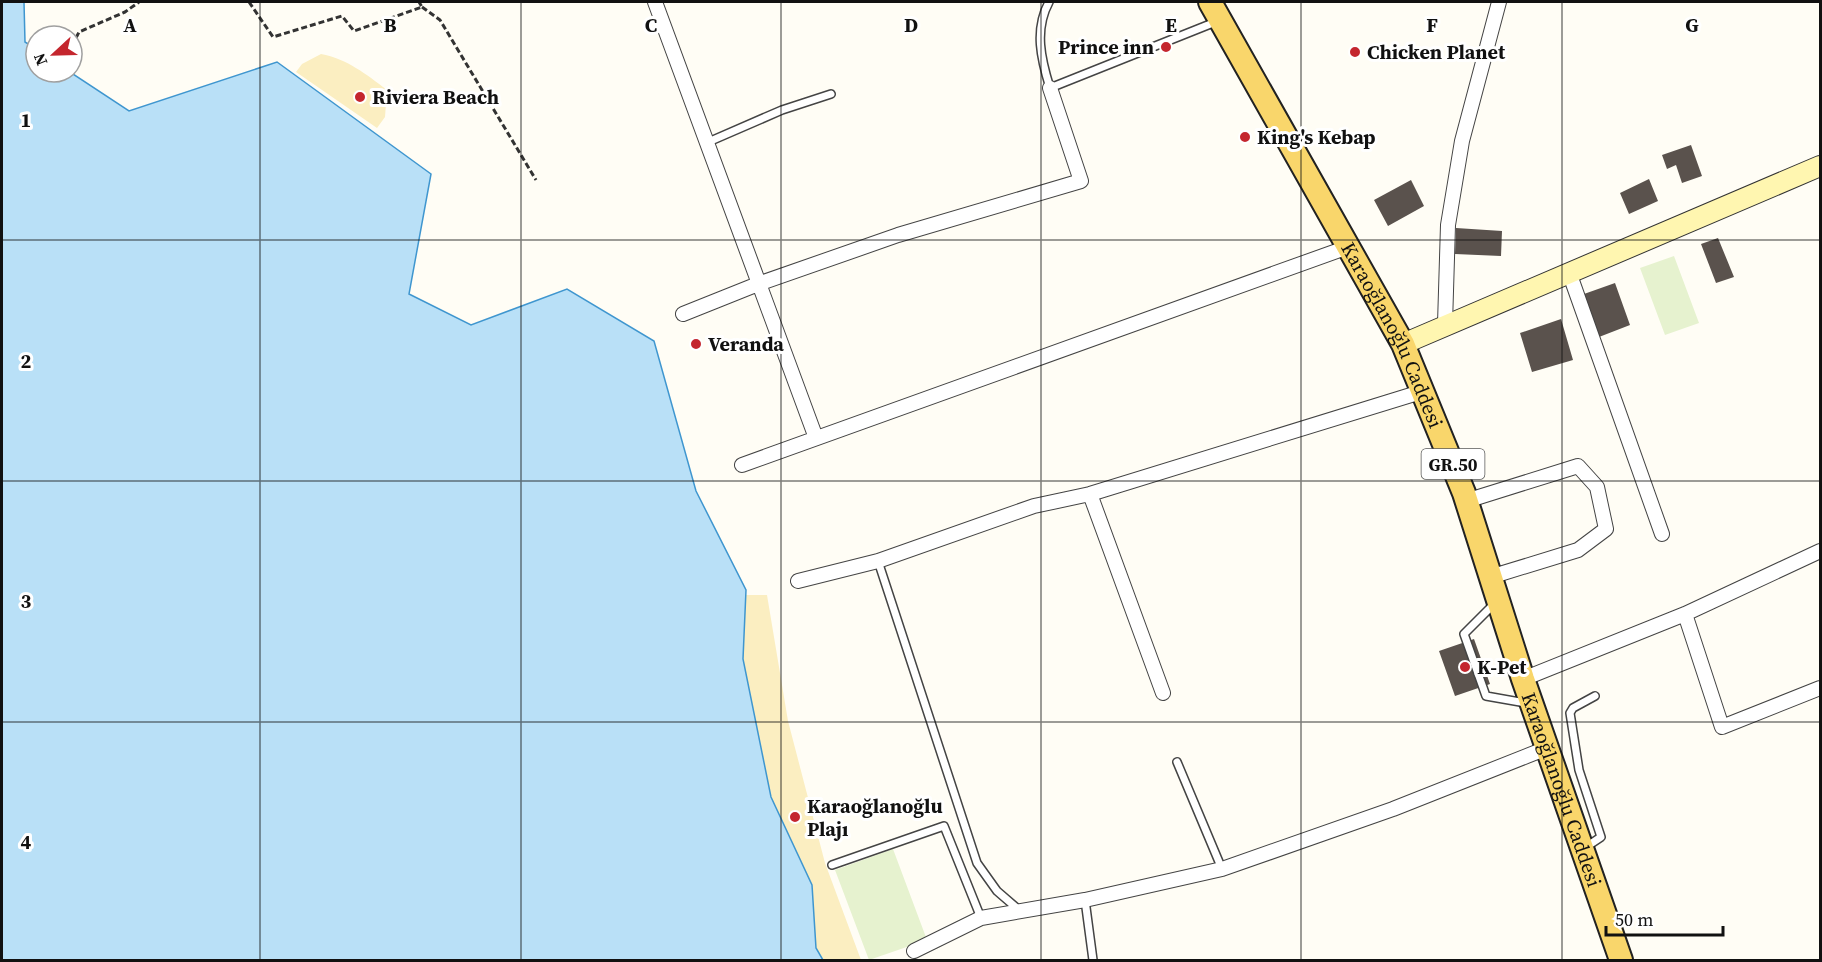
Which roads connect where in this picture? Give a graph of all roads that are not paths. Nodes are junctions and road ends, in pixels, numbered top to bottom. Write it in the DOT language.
graph roads {
  1 [pos="655,2"];
  2 [pos="1049,2"];
  3 [pos="1499,2"];
  4 [pos="1215,11"];
  5 [pos="1050,88"];
  6 [pos="831,94"];
  7 [pos="706,143"];
  8 [pos="1821,166"];
  9 [pos="1348,247"];
  10 [pos="1570,275"];
  11 [pos="758,284"];
  12 [pos="683,314"];
  13 [pos="1445,324"];
  14 [pos="1403,344"];
  15 [pos="1424,392"];
  16 [pos="816,438"];
  17 [pos="742,465"];
  18 [pos="1090,494"];
  19 [pos="1466,501"];
  20 [pos="1662,534"];
  21 [pos="1821,551"];
  22 [pos="878,561"];
  23 [pos="1490,577"];
  24 [pos="798,581"];
  25 [pos="1498,600"];
  26 [pos="1685,614"];
  27 [pos="1523,679"];
  28 [pos="1821,688"];
  29 [pos="1163,693"];
  30 [pos="1595,696"];
  31 [pos="1531,704"];
  32 [pos="1547,748"];
  33 [pos="1177,762"];
  34 [pos="1579,771"];
  35 [pos="1557,780"];
  36 [pos="1581,849"];
  37 [pos="832,866"];
  38 [pos="1222,869"];
  39 [pos="1085,900"];
  40 [pos="1019,910"];
  41 [pos="981,918"];
  42 [pos="914,951"];
  43 [pos="1093,960"];
  44 [pos="1621,960"];
  1 -- 7 [label="street"];
  2 -- 5 [label="lane"];
  3 -- 13 [label="street"];
  4 -- 5 [label="lane"];
  4 -- 9 [label="main road, Karaoğlanoğlu Caddesi / GR.50"];
  5 -- 11 [label="street"];
  6 -- 7 [label="lane"];
  7 -- 11 [label="street"];
  8 -- 10 [label="street"];
  9 -- 14 [label="main road, Karaoğlanoğlu Caddesi / GR.50"];
  9 -- 16 [label="street"];
  10 -- 13 [label="street"];
  10 -- 20 [label="street"];
  11 -- 12 [label="street"];
  11 -- 16 [label="street"];
  13 -- 14 [label="street"];
  14 -- 15 [label="main road, Karaoğlanoğlu Caddesi / GR.50"];
  15 -- 18 [label="street"];
  15 -- 19 [label="main road, Karaoğlanoğlu Caddesi / GR.50"];
  16 -- 17 [label="street"];
  18 -- 22 [label="street"];
  18 -- 29 [label="street"];
  19 -- 23 [label="main road, Karaoğlanoğlu Caddesi / GR.50"];
  19 -- 23 [label="street"];
  21 -- 26 [label="street"];
  22 -- 24 [label="street"];
  22 -- 40 [label="lane"];
  23 -- 25 [label="main road, Karaoğlanoğlu Caddesi / GR.50"];
  25 -- 27 [label="main road, Karaoğlanoğlu Caddesi / GR.50"];
  25 -- 31 [label="lane"];
  26 -- 27 [label="street"];
  26 -- 28 [label="street"];
  27 -- 31 [label="main road, Karaoğlanoğlu Caddesi / GR.50"];
  30 -- 34 [label="lane"];
  31 -- 32 [label="main road, Karaoğlanoğlu Caddesi / GR.50"];
  32 -- 35 [label="main road, Karaoğlanoğlu Caddesi / GR.50"];
  32 -- 38 [label="street"];
  33 -- 38 [label="lane"];
  34 -- 35 [label="lane"];
  34 -- 36 [label="lane"];
  35 -- 36 [label="main road, Karaoğlanoğlu Caddesi / GR.50"];
  36 -- 44 [label="main road, Karaoğlanoğlu Caddesi / GR.50"];
  37 -- 41 [label="lane"];
  38 -- 39 [label="street"];
  39 -- 40 [label="street"];
  39 -- 43 [label="lane"];
  40 -- 41 [label="street"];
  41 -- 42 [label="street"];
}
